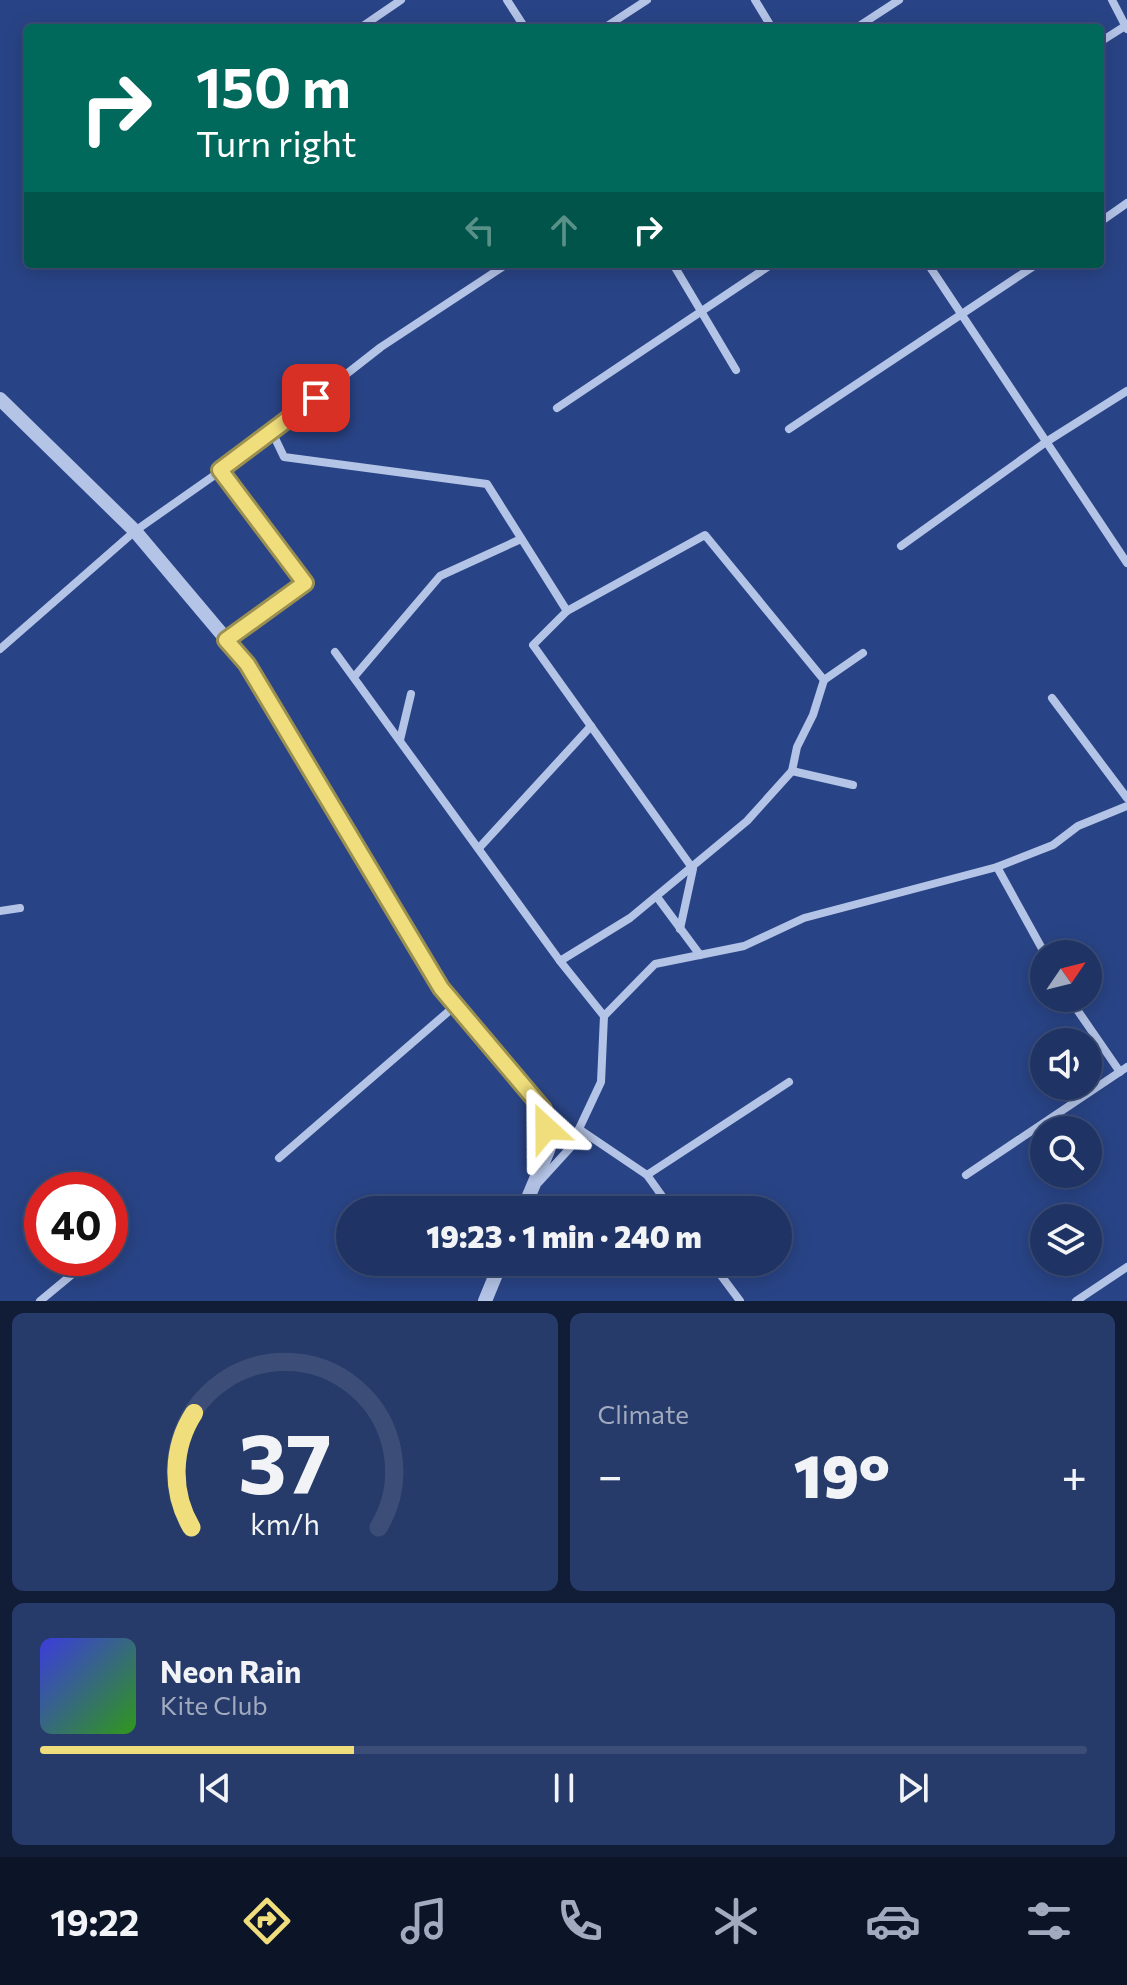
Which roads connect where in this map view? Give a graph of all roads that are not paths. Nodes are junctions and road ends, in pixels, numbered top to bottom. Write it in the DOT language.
graph roads {
  1 [pos="401,0"];
  2 [pos="507,0"];
  3 [pos="647,0"];
  4 [pos="755,0"];
  5 [pos="899,0"];
  6 [pos="1112,0"];
  7 [pos="366,24"];
  8 [pos="522,24"];
  9 [pos="610,24"];
  10 [pos="770,24"];
  11 [pos="862,24"];
  12 [pos="1126,28"];
  13 [pos="1104,40"];
  14 [pos="1127,203"];
  15 [pos="1104,219"];
  16 [pos="501,268"];
  17 [pos="675,268"];
  18 [pos="766,268"];
  19 [pos="931,268"];
  20 [pos="1031,268"];
  21 [pos="701,312"];
  22 [pos="962,315"];
  23 [pos="736,370"];
  24 [pos="1127,391"];
  25 [pos="0,399"];
  26 [pos="557,408"];
  27 [pos="789,429"];
  28 [pos="272,432"];
  29 [pos="1046,442"];
  30 [pos="220,470"];
  31 [pos="135,531"];
  32 [pos="521,539"];
  33 [pos="901,546"];
  34 [pos="1127,563"];
  35 [pos="567,611"];
  36 [pos="226,640"];
  37 [pos="0,649"];
  38 [pos="335,652"];
  39 [pos="863,653"];
  40 [pos="354,677"];
  41 [pos="824,680"];
  42 [pos="411,694"];
  43 [pos="1052,698"];
  44 [pos="591,726"];
  45 [pos="400,740"];
  46 [pos="792,771"];
  47 [pos="853,785"];
  48 [pos="1127,798"];
  49 [pos="1127,806"];
  50 [pos="479,848"];
  51 [pos="997,867"];
  52 [pos="693,869"];
  53 [pos="657,897"];
  54 [pos="20,908"];
  55 [pos="0,911"];
  56 [pos="680,929"];
  57 [pos="1037,940"];
  58 [pos="700,955"];
  59 [pos="560,961"];
  60 [pos="456,1005"];
  61 [pos="1080,1012"];
  62 [pos="604,1016"];
  63 [pos="1124,1069"];
  64 [pos="789,1082"];
  65 [pos="579,1129"];
  66 [pos="279,1158"];
  67 [pos="647,1175"];
  68 [pos="966,1175"];
  69 [pos="533,1188"];
  70 [pos="529,1196"];
  71 [pos="662,1196"];
  72 [pos="1127,1267"];
  73 [pos="70,1276"];
  74 [pos="495,1276"];
  75 [pos="721,1276"];
  76 [pos="40,1301"];
  77 [pos="485,1301"];
  78 [pos="740,1301"];
  79 [pos="1076,1301"];
  1 -- 7 [label="street"];
  2 -- 8 [label="street"];
  3 -- 9 [label="street"];
  4 -- 10 [label="street"];
  5 -- 11 [label="street"];
  6 -- 12 [label="street"];
  12 -- 13 [label="street"];
  14 -- 15 [label="street"];
  16 -- 28 [label="street"];
  17 -- 21 [label="street"];
  18 -- 21 [label="street"];
  19 -- 22 [label="street"];
  20 -- 22 [label="street"];
  21 -- 23 [label="street"];
  21 -- 26 [label="street"];
  22 -- 27 [label="street"];
  22 -- 29 [label="street"];
  24 -- 29 [label="street"];
  25 -- 31 [label="street"];
  28 -- 30 [label="street"];
  28 -- 32 [label="street"];
  29 -- 33 [label="street"];
  29 -- 34 [label="street"];
  30 -- 31 [label="street"];
  30 -- 36 [label="street"];
  31 -- 36 [label="street"];
  31 -- 37 [label="street"];
  32 -- 35 [label="street"];
  32 -- 40 [label="street"];
  35 -- 41 [label="street"];
  35 -- 44 [label="street"];
  36 -- 60 [label="street"];
  38 -- 40 [label="street"];
  39 -- 41 [label="street"];
  40 -- 45 [label="street"];
  41 -- 46 [label="street"];
  42 -- 45 [label="street"];
  43 -- 48 [label="street"];
  44 -- 50 [label="street"];
  44 -- 52 [label="street"];
  45 -- 50 [label="street"];
  46 -- 47 [label="street"];
  46 -- 52 [label="street"];
  49 -- 51 [label="street"];
  50 -- 59 [label="street"];
  51 -- 57 [label="street"];
  51 -- 58 [label="street"];
  52 -- 53 [label="street"];
  52 -- 56 [label="street"];
  53 -- 56 [label="street"];
  53 -- 59 [label="street"];
  54 -- 55 [label="street"];
  56 -- 58 [label="street"];
  58 -- 62 [label="street"];
  59 -- 62 [label="street"];
  60 -- 66 [label="street"];
  60 -- 69 [label="street"];
  61 -- 63 [label="street"];
  62 -- 65 [label="street"];
  63 -- 68 [label="street"];
  64 -- 67 [label="street"];
  65 -- 67 [label="street"];
  65 -- 69 [label="street"];
  67 -- 71 [label="street"];
  69 -- 70 [label="street"];
  72 -- 79 [label="street"];
  73 -- 76 [label="street"];
  74 -- 77 [label="street"];
  75 -- 78 [label="street"];
}
